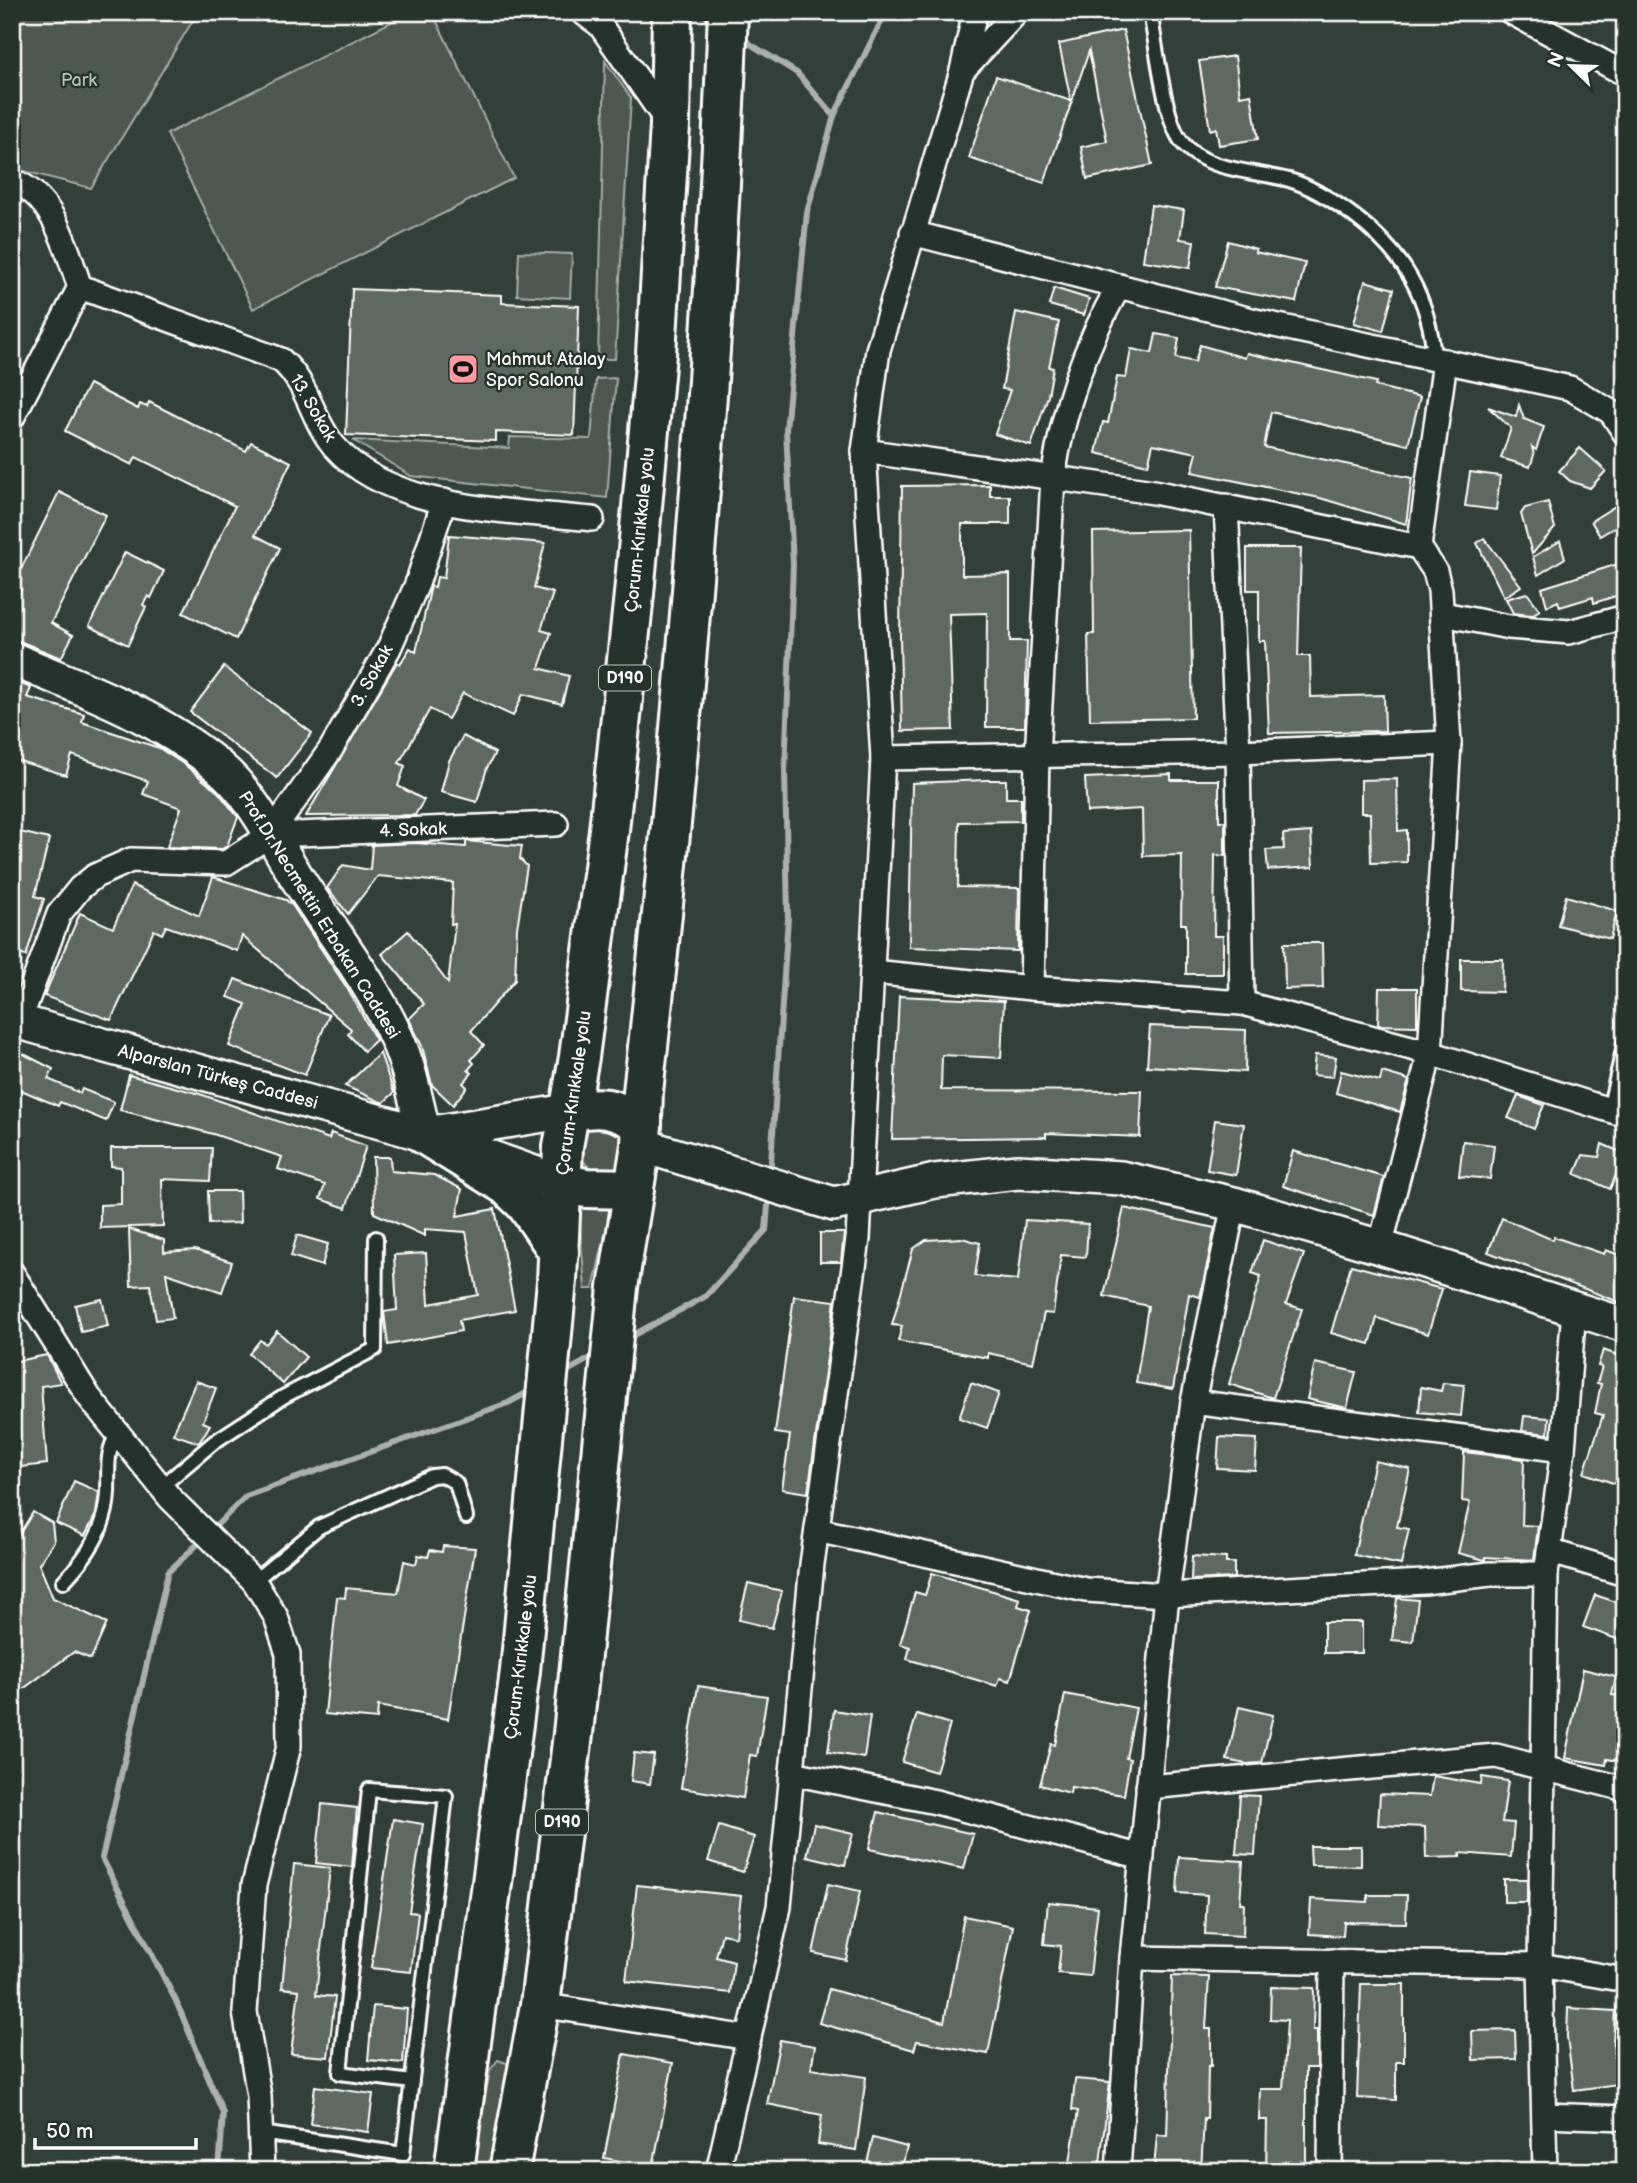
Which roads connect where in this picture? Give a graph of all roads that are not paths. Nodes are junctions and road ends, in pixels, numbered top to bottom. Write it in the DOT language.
graph roads {
  1 [pos="582,12"];
  2 [pos="672,12"];
  3 [pos="728,12"];
  4 [pos="975,12"];
  5 [pos="1017,12"];
  6 [pos="1150,12"];
  7 [pos="1511,12"];
  8 [pos="962,71"];
  9 [pos="1625,74"];
  10 [pos="670,125"];
  11 [pos="12,181"];
  12 [pos="912,233"];
  13 [pos="80,286"];
  14 [pos="1119,286"];
  15 [pos="1440,360"];
  16 [pos="12,418"];
  17 [pos="1625,433"];
  18 [pos="864,451"];
  19 [pos="1053,478"];
  20 [pos="444,502"];
  21 [pos="1226,506"];
  22 [pos="592,519"];
  23 [pos="1419,547"];
  24 [pos="1443,614"];
  25 [pos="1625,617"];
  26 [pos="12,659"];
  27 [pos="1449,743"];
  28 [pos="1238,752"];
  29 [pos="1037,755"];
  30 [pos="883,758"];
  31 [pos="556,824"];
  32 [pos="270,835"];
  33 [pos="872,972"];
  34 [pos="1032,988"];
  35 [pos="1242,1003"];
  36 [pos="16,1021"];
  37 [pos="1625,1041"];
  38 [pos="1430,1053"];
  39 [pos="568,1111"];
  40 [pos="1617,1112"];
  41 [pos="424,1134"];
  42 [pos="642,1134"];
  43 [pos="562,1183"];
  44 [pos="634,1189"];
  45 [pos="846,1202"];
  46 [pos="1234,1204"];
  47 [pos="376,1238"];
  48 [pos="1380,1247"];
  49 [pos="558,1266"];
  50 [pos="12,1273"];
  51 [pos="1573,1309"];
  52 [pos="1625,1325"];
  53 [pos="1193,1402"];
  54 [pos="118,1434"];
  55 [pos="1563,1450"];
  56 [pos="165,1493"];
  57 [pos="466,1517"];
  58 [pos="817,1530"];
  59 [pos="1547,1562"];
  60 [pos="1625,1574"];
  61 [pos="254,1581"];
  62 [pos="63,1583"];
  63 [pos="1167,1595"];
  64 [pos="1543,1766"];
  65 [pos="792,1773"];
  66 [pos="1148,1787"];
  67 [pos="1625,1789"];
  68 [pos="1142,1857"];
  69 [pos="1132,1958"];
  70 [pos="1332,1961"];
  71 [pos="1540,1965"];
  72 [pos="1625,1980"];
  73 [pos="540,2005"];
  74 [pos="749,2038"];
  75 [pos="412,2082"];
  76 [pos="1544,2115"];
  77 [pos="1625,2118"];
  78 [pos="261,2133"];
  79 [pos="726,2169"];
  80 [pos="262,2171"];
  81 [pos="454,2171"];
  82 [pos="509,2171"];
  83 [pos="1118,2171"];
  84 [pos="1329,2171"];
  85 [pos="1545,2171"];
  1 -- 10 [label="street"];
  2 -- 10 [label="highway, Çorum-Kırıkkale yolu / D190"];
  3 -- 42 [label="highway, D190"];
  4 -- 8 [label="street"];
  5 -- 8 [label="street"];
  6 -- 15 [label="lane"];
  7 -- 9 [label="street"];
  8 -- 12 [label="street"];
  10 -- 39 [label="highway, Çorum-Kırıkkale yolu / D190"];
  11 -- 13 [label="street"];
  12 -- 14 [label="street"];
  12 -- 18 [label="street"];
  13 -- 16 [label="street"];
  13 -- 20 [label="street, 13. Sokak"];
  14 -- 15 [label="street"];
  14 -- 19 [label="street"];
  15 -- 17 [label="street"];
  15 -- 23 [label="street"];
  18 -- 19 [label="street"];
  18 -- 30 [label="street"];
  19 -- 21 [label="street"];
  19 -- 29 [label="street"];
  20 -- 22 [label="street, 13. Sokak"];
  20 -- 32 [label="street, 3. Sokak"];
  21 -- 23 [label="street"];
  21 -- 28 [label="street"];
  23 -- 24 [label="street"];
  24 -- 25 [label="street"];
  24 -- 27 [label="street"];
  26 -- 32 [label="street, Prof.Dr.Necmettin Erbakan Caddesi"];
  27 -- 28 [label="street"];
  27 -- 38 [label="street"];
  28 -- 29 [label="street"];
  28 -- 35 [label="street"];
  29 -- 30 [label="street"];
  29 -- 34 [label="street"];
  30 -- 33 [label="street"];
  31 -- 32 [label="street, 4. Sokak"];
  32 -- 36 [label="street"];
  32 -- 41 [label="street, Prof.Dr.Necmettin Erbakan Caddesi"];
  33 -- 34 [label="street"];
  33 -- 45 [label="street"];
  34 -- 35 [label="street"];
  35 -- 38 [label="street"];
  36 -- 41 [label="street, Alparslan Türkeş Caddesi"];
  37 -- 40 [label="lane"];
  38 -- 40 [label="street"];
  38 -- 48 [label="street"];
  39 -- 41 [label="street"];
  39 -- 42 [label="highway"];
  39 -- 43 [label="highway, Çorum-Kırıkkale yolu / D190"];
  41 -- 43 [label="street, Alparslan Türkeş Caddesi"];
  41 -- 49 [label="highway"];
  42 -- 44 [label="highway, D190"];
  42 -- 45 [label="street"];
  43 -- 44 [label="highway"];
  43 -- 49 [label="highway, Çorum-Kırıkkale yolu / D190"];
  44 -- 73 [label="highway, D190"];
  45 -- 46 [label="street"];
  45 -- 58 [label="street"];
  46 -- 48 [label="street"];
  46 -- 53 [label="street"];
  47 -- 56 [label="lane"];
  48 -- 51 [label="street"];
  49 -- 81 [label="highway, Çorum-Kırıkkale yolu / D190"];
  50 -- 54 [label="street"];
  51 -- 52 [label="street"];
  51 -- 55 [label="street"];
  53 -- 55 [label="street"];
  53 -- 63 [label="street"];
  54 -- 56 [label="street"];
  54 -- 62 [label="lane"];
  55 -- 59 [label="street"];
  56 -- 61 [label="street"];
  57 -- 61 [label="lane"];
  58 -- 63 [label="street"];
  58 -- 65 [label="street"];
  59 -- 60 [label="street"];
  59 -- 63 [label="street"];
  59 -- 64 [label="street"];
  61 -- 78 [label="street"];
  63 -- 66 [label="street"];
  64 -- 66 [label="street"];
  64 -- 67 [label="street"];
  64 -- 71 [label="street"];
  65 -- 68 [label="street"];
  65 -- 74 [label="street"];
  66 -- 68 [label="street"];
  68 -- 69 [label="street"];
  69 -- 70 [label="street"];
  69 -- 83 [label="street"];
  70 -- 71 [label="street"];
  70 -- 84 [label="street"];
  71 -- 72 [label="street"];
  71 -- 76 [label="street"];
  73 -- 74 [label="street"];
  73 -- 82 [label="highway, D190"];
  74 -- 79 [label="street"];
  75 -- 75 [label="lane"];
  75 -- 78 [label="lane"];
  76 -- 77 [label="street"];
  76 -- 85 [label="street"];
  78 -- 80 [label="street"];
}
